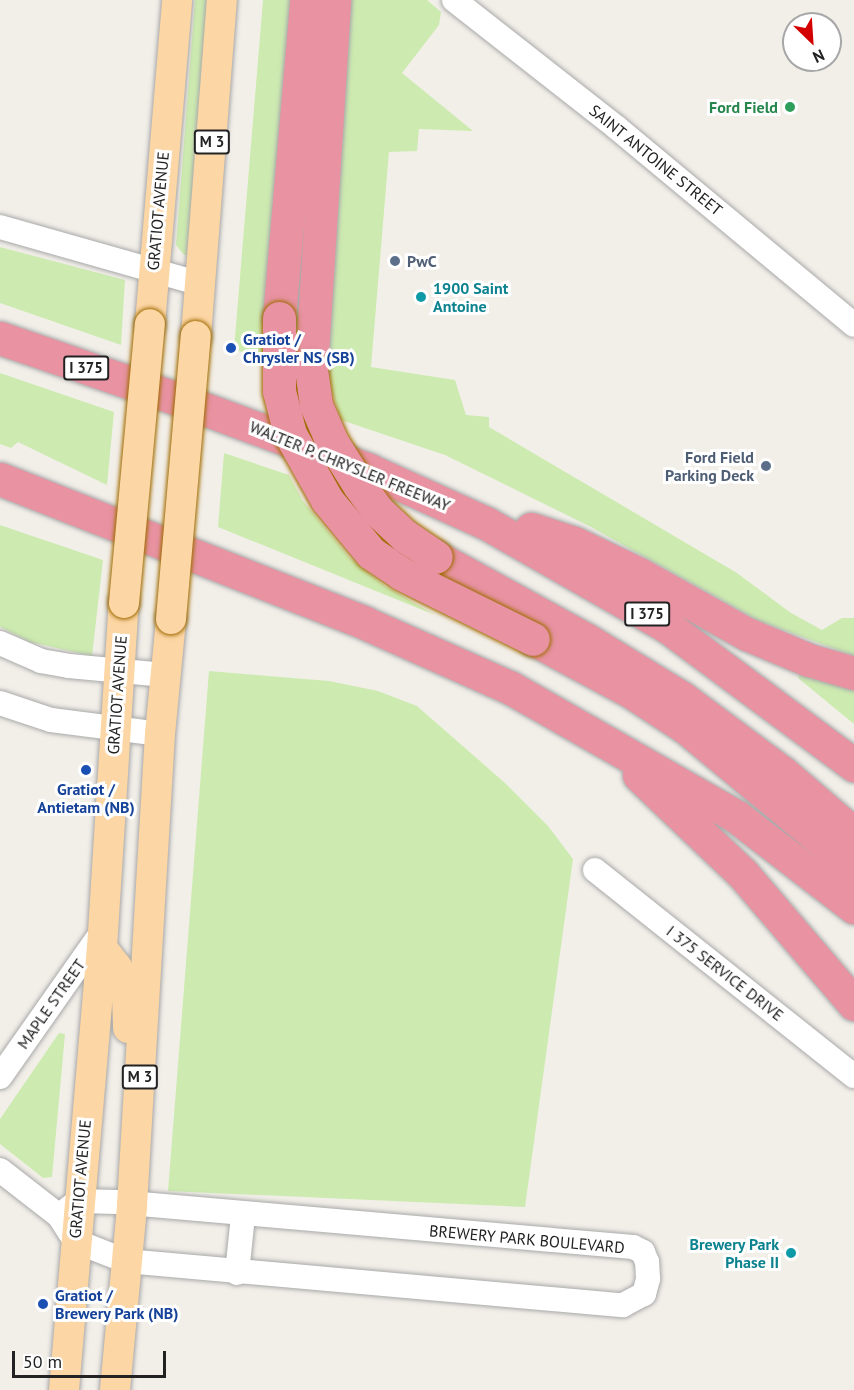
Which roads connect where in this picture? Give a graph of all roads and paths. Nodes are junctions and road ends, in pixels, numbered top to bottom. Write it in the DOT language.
graph roads {
  1 [pos="177,0"];
  2 [pos="222,0"];
  3 [pos="306,0"];
  4 [pos="334,0"];
  5 [pos="467,4"];
  6 [pos="0,227"];
  7 [pos="152,269"];
  8 [pos="201,284"];
  9 [pos="854,325"];
  10 [pos="0,327"];
  11 [pos="0,338"];
  12 [pos="172,397"];
  13 [pos="0,479"];
  14 [pos="421,492"];
  15 [pos="539,627"];
  16 [pos="0,643"];
  17 [pos="118,672"];
  18 [pos="854,673"];
  19 [pos="165,675"];
  20 [pos="0,703"];
  21 [pos="114,729"];
  22 [pos="591,731"];
  23 [pos="160,734"];
  24 [pos="854,765"];
  25 [pos="854,834"];
  26 [pos="596,870"];
  27 [pos="854,876"];
  28 [pos="854,907"];
  29 [pos="102,940"];
  30 [pos="854,1004"];
  31 [pos="854,1076"];
  32 [pos="0,1077"];
  33 [pos="0,1170"];
  34 [pos="125,1204"];
  35 [pos="69,1208"];
  36 [pos="243,1216"];
  37 [pos="75,1240"];
  38 [pos="119,1260"];
  39 [pos="237,1273"];
  40 [pos="64,1390"];
  41 [pos="116,1390"];
  1 -- 7 [label="main road, GRATIOT AVENUE"];
  2 -- 8 [label="main road, M 3"];
  3 -- 15 [label="highway, bridge"];
  4 -- 15 [label="highway, bridge"];
  5 -- 9 [label="street, SAINT ANTOINE STREET"];
  6 -- 7 [label="street"];
  7 -- 8 [label="street"];
  7 -- 17 [label="main road, GRATIOT AVENUE, bridge"];
  8 -- 19 [label="main road, M 3, bridge"];
  10 -- 12 [label="highway"];
  11 -- 12 [label="highway, WALTER P. CHRYSLER FREEWAY / I 375"];
  12 -- 14 [label="highway, WALTER P. CHRYSLER FREEWAY / I 375"];
  13 -- 22 [label="highway"];
  14 -- 18 [label="highway"];
  14 -- 24 [label="highway, WALTER P. CHRYSLER FREEWAY / I 375"];
  15 -- 25 [label="highway"];
  15 -- 27 [label="highway"];
  16 -- 17 [label="street"];
  17 -- 19 [label="street"];
  17 -- 21 [label="main road, GRATIOT AVENUE"];
  19 -- 23 [label="main road, M 3"];
  20 -- 21 [label="street"];
  21 -- 23 [label="street"];
  21 -- 29 [label="main road, GRATIOT AVENUE"];
  22 -- 28 [label="highway"];
  22 -- 30 [label="highway"];
  23 -- 34 [label="main road, M 3"];
  26 -- 31 [label="street, I 375 SERVICE DRIVE"];
  29 -- 32 [label="street, MAPLE STREET"];
  29 -- 34 [label="main road"];
  29 -- 35 [label="main road, GRATIOT AVENUE"];
  33 -- 35 [label="street"];
  34 -- 35 [label="street, BREWERY PARK BOULEVARD"];
  34 -- 36 [label="street, BREWERY PARK BOULEVARD"];
  34 -- 38 [label="main road, M 3"];
  35 -- 37 [label="main road, GRATIOT AVENUE"];
  36 -- 39 [label="street"];
  36 -- 39 [label="street, BREWERY PARK BOULEVARD"];
  37 -- 38 [label="street"];
  37 -- 40 [label="main road, GRATIOT AVENUE"];
  38 -- 39 [label="street, BREWERY PARK BOULEVARD"];
  38 -- 41 [label="main road, M 3"];
}
